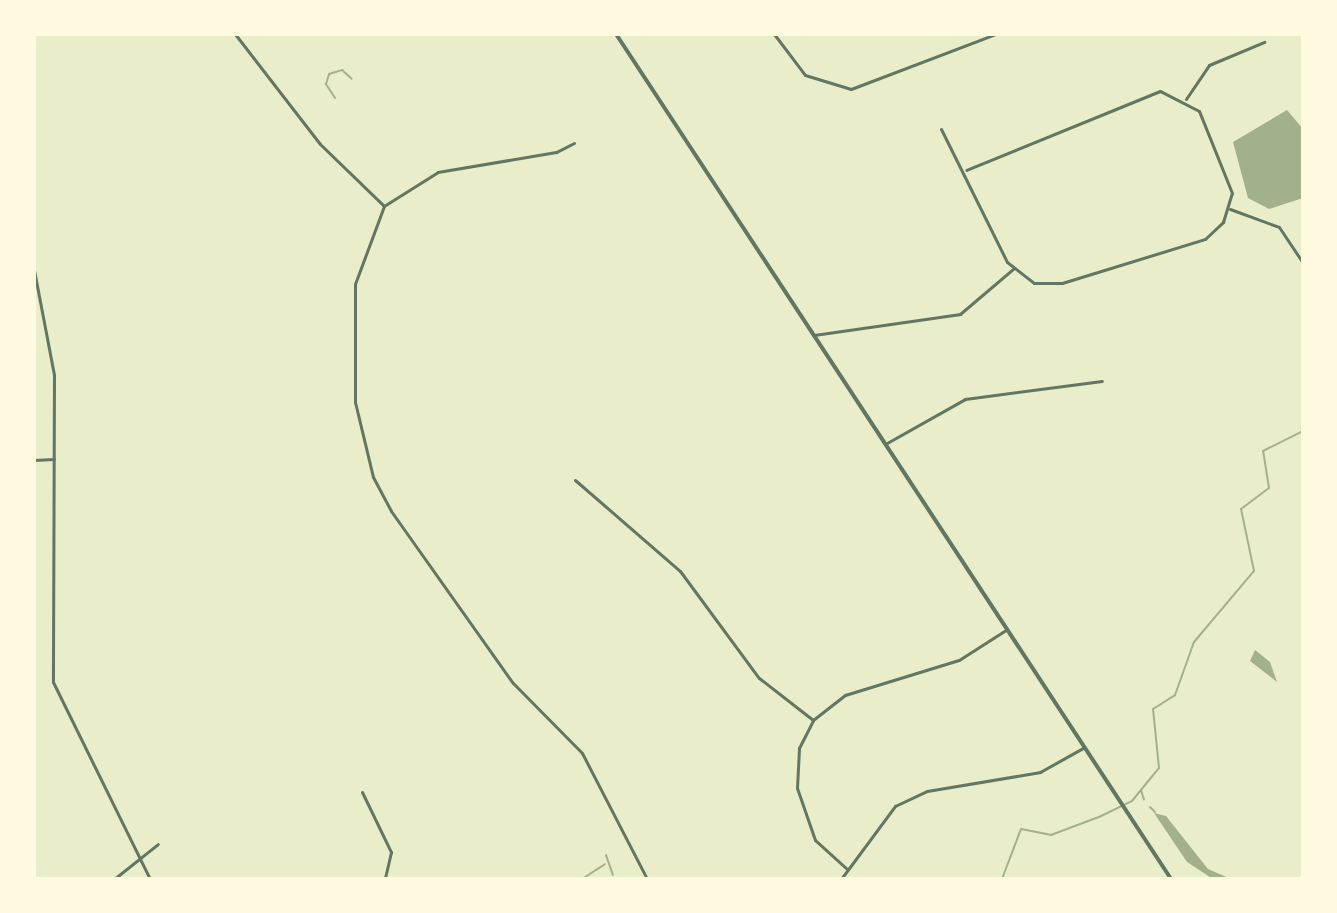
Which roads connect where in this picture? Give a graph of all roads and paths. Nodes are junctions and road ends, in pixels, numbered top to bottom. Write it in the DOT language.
graph roads {
  1 [pos="235,34"];
  2 [pos="616,34"];
  3 [pos="774,34"];
  4 [pos="996,34"];
  5 [pos="1264,42"];
  6 [pos="1186,99"];
  7 [pos="941,129"];
  8 [pos="574,143"];
  9 [pos="966,170"];
  10 [pos="384,206"];
  11 [pos="1229,209"];
  12 [pos="1303,263"];
  13 [pos="1013,269"];
  14 [pos="34,270"];
  15 [pos="814,335"];
  16 [pos="1102,381"];
  17 [pos="887,443"];
  18 [pos="54,459"];
  19 [pos="34,460"];
  20 [pos="575,480"];
  21 [pos="1006,630"];
  22 [pos="813,720"];
  23 [pos="1083,748"];
  24 [pos="362,792"];
  25 [pos="158,844"];
  26 [pos="139,860"];
  27 [pos="847,869"];
  28 [pos="114,879"];
  29 [pos="150,879"];
  30 [pos="385,879"];
  31 [pos="647,879"];
  32 [pos="841,879"];
  33 [pos="1171,879"];
  1 -- 10 [label="street"];
  2 -- 15 [label="street"];
  3 -- 4 [label="street"];
  5 -- 6 [label="street"];
  6 -- 9 [label="street"];
  6 -- 11 [label="street"];
  7 -- 9 [label="street"];
  8 -- 10 [label="street"];
  9 -- 13 [label="street"];
  10 -- 31 [label="street"];
  11 -- 12 [label="street"];
  11 -- 13 [label="street"];
  13 -- 15 [label="street"];
  14 -- 18 [label="street"];
  15 -- 17 [label="street"];
  16 -- 17 [label="street"];
  17 -- 21 [label="street"];
  18 -- 19 [label="street"];
  18 -- 26 [label="street"];
  20 -- 22 [label="street"];
  21 -- 22 [label="street"];
  21 -- 23 [label="street"];
  22 -- 27 [label="street"];
  23 -- 27 [label="street"];
  23 -- 33 [label="street"];
  24 -- 30 [label="street"];
  25 -- 26 [label="street"];
  26 -- 28 [label="street"];
  26 -- 29 [label="street"];
  27 -- 32 [label="street"];
}
